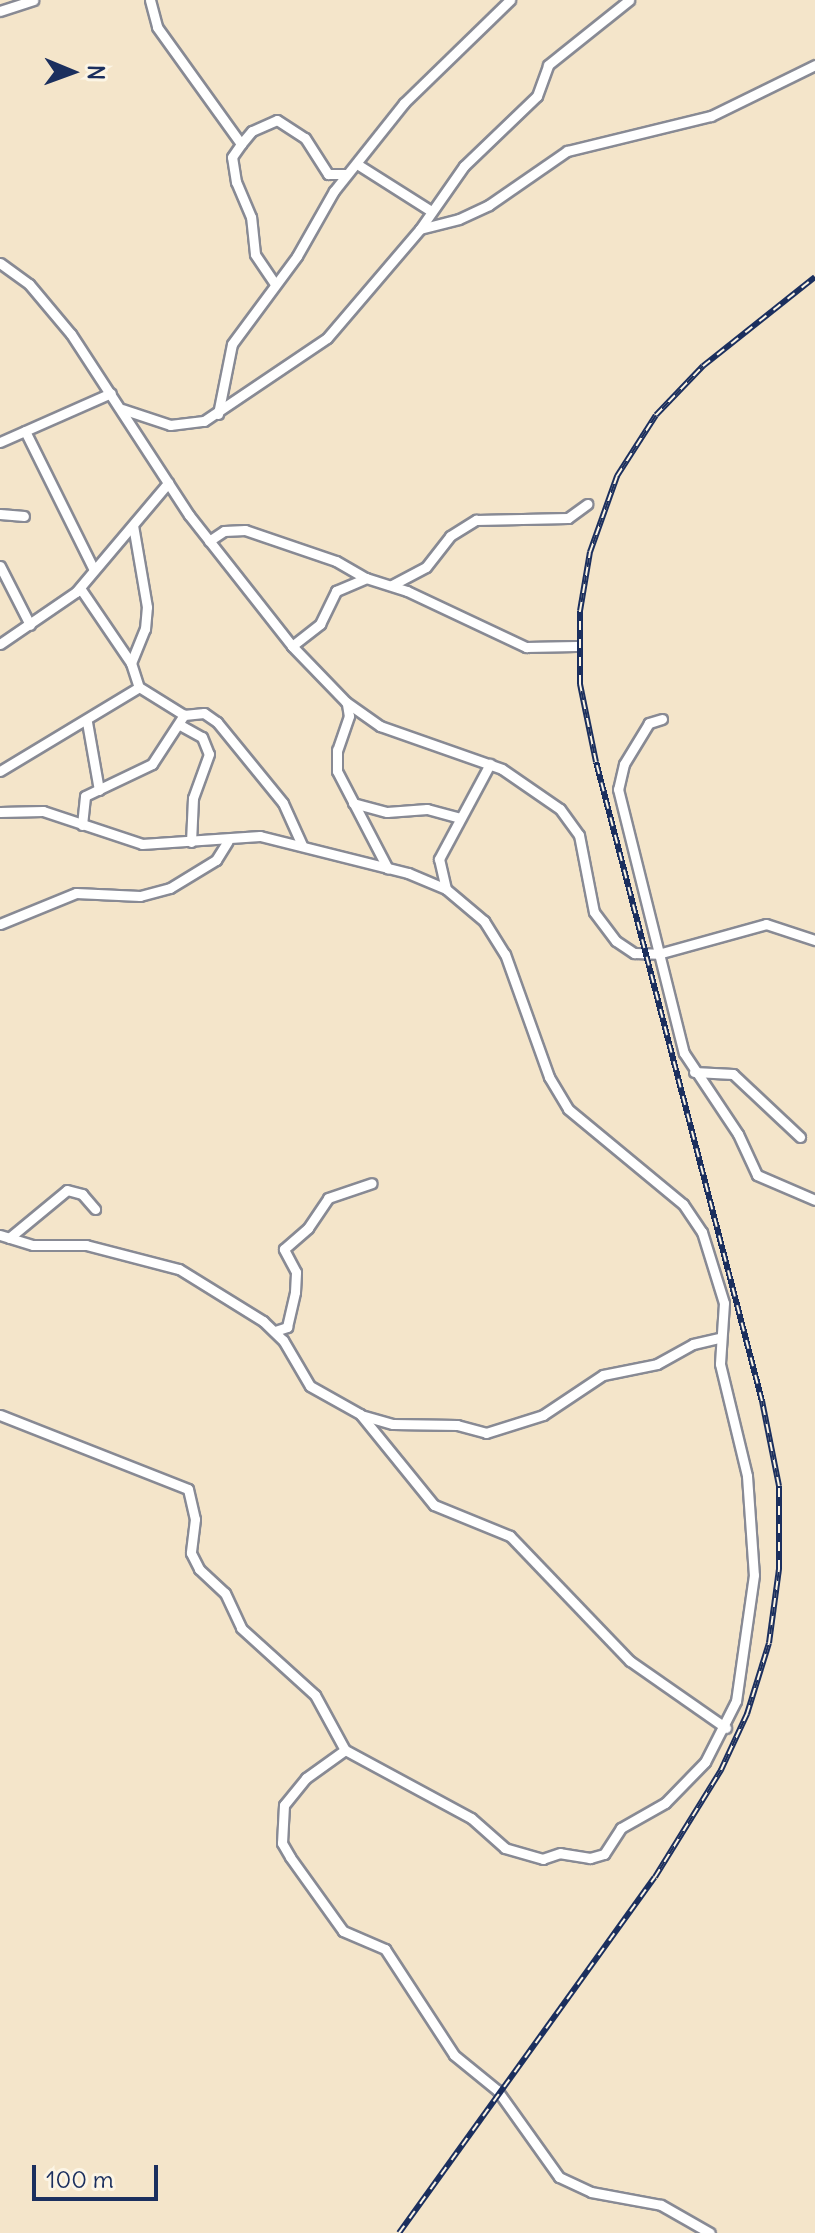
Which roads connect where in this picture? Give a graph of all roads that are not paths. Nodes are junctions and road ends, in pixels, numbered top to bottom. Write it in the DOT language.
graph roads {
  1 [pos="150,0"];
  2 [pos="510,0"];
  3 [pos="629,0"];
  4 [pos="27,1"];
  5 [pos="0,11"];
  6 [pos="815,65"];
  7 [pos="241,144"];
  8 [pos="357,164"];
  9 [pos="347,174"];
  10 [pos="431,211"];
  11 [pos="420,229"];
  12 [pos="0,263"];
  13 [pos="275,284"];
  14 [pos="111,393"];
  15 [pos="122,409"];
  16 [pos="218,414"];
  17 [pos="25,431"];
  18 [pos="0,442"];
  19 [pos="168,483"];
  20 [pos="587,504"];
  21 [pos="0,514"];
  22 [pos="24,516"];
  23 [pos="133,525"];
  24 [pos="209,541"];
  25 [pos="0,566"];
  26 [pos="94,570"];
  27 [pos="366,578"];
  28 [pos="392,585"];
  29 [pos="80,588"];
  30 [pos="30,625"];
  31 [pos="0,644"];
  32 [pos="292,646"];
  33 [pos="576,646"];
  34 [pos="131,663"];
  35 [pos="139,687"];
  36 [pos="346,702"];
  37 [pos="662,719"];
  38 [pos="182,720"];
  39 [pos="87,722"];
  40 [pos="490,764"];
  41 [pos="0,771"];
  42 [pos="99,790"];
  43 [pos="353,803"];
  44 [pos="0,812"];
  45 [pos="460,818"];
  46 [pos="82,825"];
  47 [pos="228,841"];
  48 [pos="191,842"];
  49 [pos="302,845"];
  50 [pos="388,869"];
  51 [pos="446,889"];
  52 [pos="0,924"];
  53 [pos="815,940"];
  54 [pos="658,954"];
  55 [pos="694,1072"];
  56 [pos="800,1137"];
  57 [pos="372,1183"];
  58 [pos="815,1200"];
  59 [pos="95,1209"];
  60 [pos="4,1237"];
  61 [pos="275,1331"];
  62 [pos="719,1338"];
  63 [pos="360,1414"];
  64 [pos="0,1415"];
  65 [pos="726,1728"];
  66 [pos="345,1750"];
  67 [pos="710,2233"];
  1 -- 7 [label="street"];
  2 -- 8 [label="street"];
  3 -- 10 [label="street"];
  4 -- 5 [label="street"];
  6 -- 11 [label="street"];
  7 -- 9 [label="street"];
  7 -- 13 [label="street"];
  8 -- 9 [label="street"];
  8 -- 10 [label="street"];
  9 -- 13 [label="street"];
  10 -- 11 [label="street"];
  11 -- 16 [label="street"];
  12 -- 14 [label="street"];
  13 -- 16 [label="street"];
  14 -- 15 [label="street"];
  14 -- 17 [label="street"];
  15 -- 16 [label="street"];
  15 -- 19 [label="street"];
  17 -- 18 [label="street"];
  17 -- 26 [label="street"];
  19 -- 23 [label="street"];
  19 -- 24 [label="street"];
  20 -- 28 [label="street"];
  21 -- 22 [label="street"];
  23 -- 26 [label="street"];
  23 -- 34 [label="street"];
  24 -- 27 [label="street"];
  24 -- 32 [label="street"];
  25 -- 30 [label="street"];
  26 -- 29 [label="street"];
  27 -- 28 [label="street"];
  27 -- 32 [label="street"];
  28 -- 33 [label="street"];
  29 -- 30 [label="street"];
  29 -- 34 [label="street"];
  30 -- 31 [label="street"];
  32 -- 36 [label="street"];
  34 -- 35 [label="street"];
  35 -- 38 [label="street"];
  35 -- 39 [label="street"];
  36 -- 40 [label="street"];
  36 -- 43 [label="street"];
  37 -- 54 [label="street"];
  38 -- 42 [label="street"];
  38 -- 48 [label="street"];
  38 -- 49 [label="street"];
  39 -- 41 [label="street"];
  39 -- 42 [label="street"];
  40 -- 45 [label="street"];
  40 -- 54 [label="street"];
  42 -- 46 [label="street"];
  43 -- 45 [label="street"];
  43 -- 50 [label="street"];
  44 -- 46 [label="street"];
  45 -- 51 [label="street"];
  46 -- 48 [label="street"];
  47 -- 48 [label="street"];
  47 -- 49 [label="street"];
  47 -- 52 [label="street"];
  49 -- 50 [label="street"];
  50 -- 51 [label="street"];
  51 -- 62 [label="street"];
  53 -- 54 [label="street"];
  54 -- 55 [label="street"];
  55 -- 56 [label="street"];
  55 -- 58 [label="street"];
  57 -- 61 [label="street"];
  59 -- 60 [label="street"];
  60 -- 61 [label="street"];
  61 -- 63 [label="street"];
  62 -- 63 [label="street"];
  62 -- 65 [label="street"];
  63 -- 65 [label="street"];
  64 -- 66 [label="street"];
  65 -- 66 [label="street"];
  66 -- 67 [label="street"];
}
